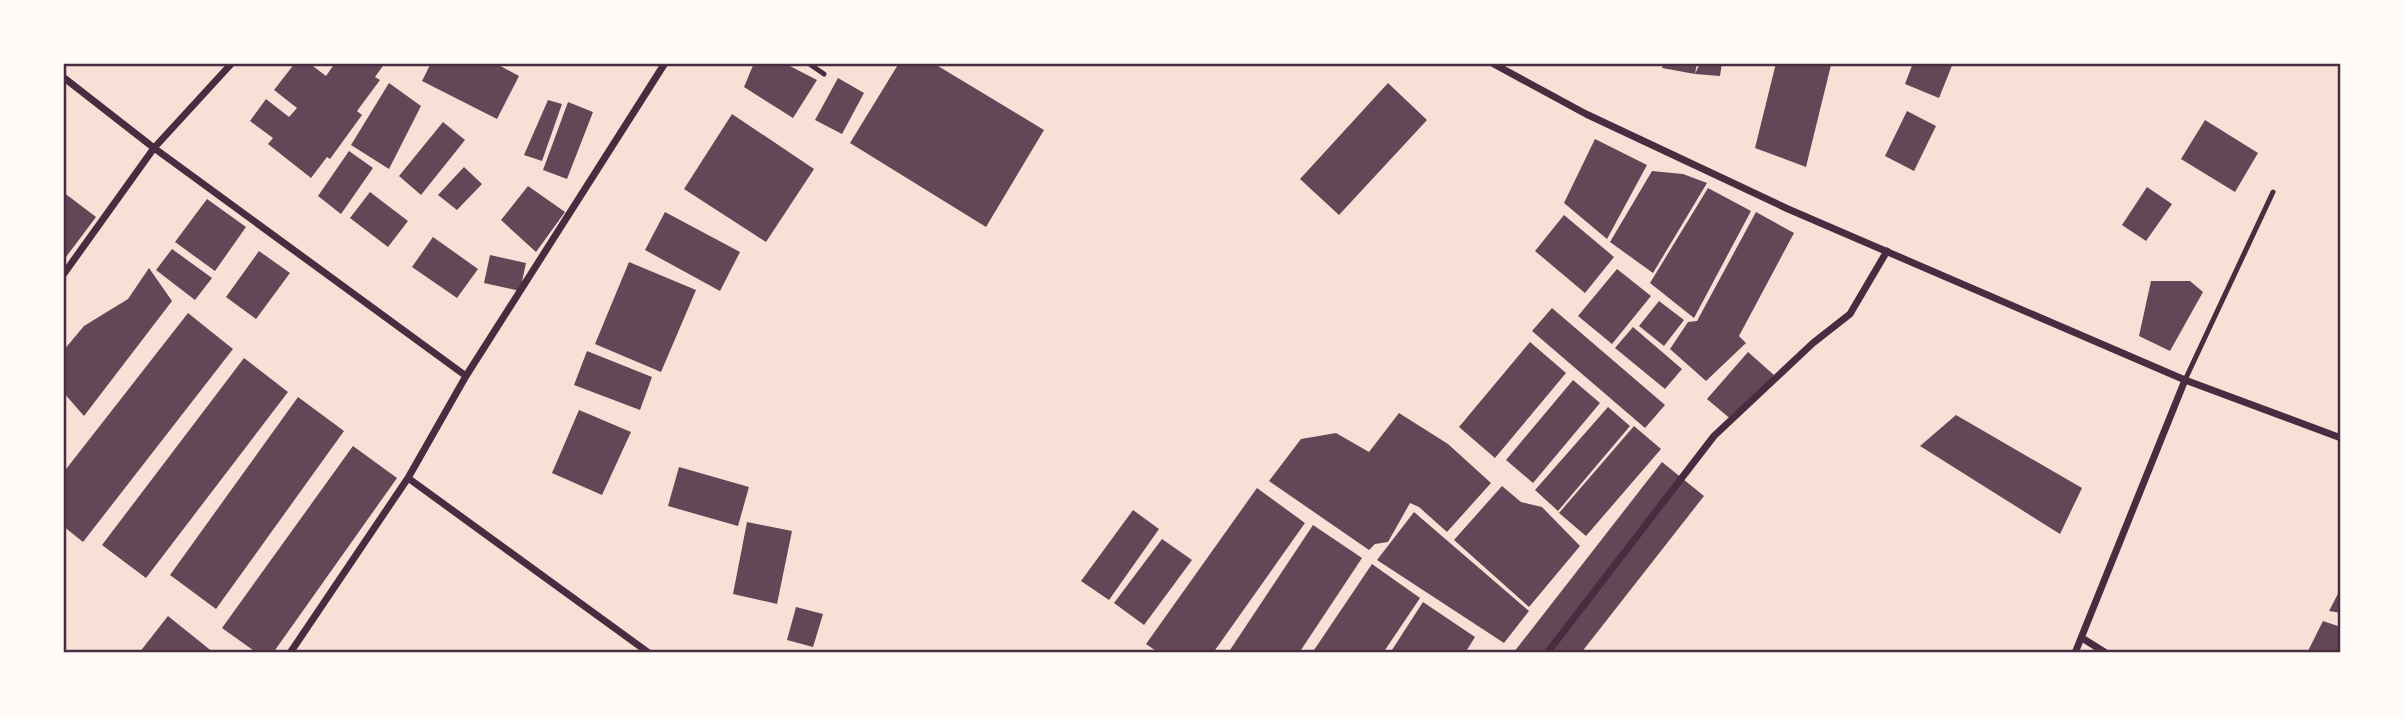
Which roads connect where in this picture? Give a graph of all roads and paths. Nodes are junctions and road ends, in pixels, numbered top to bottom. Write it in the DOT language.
graph roads {
  1 [pos="232,63"];
  2 [pos="665,63"];
  3 [pos="808,63"];
  4 [pos="1492,63"];
  5 [pos="824,74"];
  6 [pos="63,77"];
  7 [pos="154,148"];
  8 [pos="2273,192"];
  9 [pos="1887,251"];
  10 [pos="63,275"];
  11 [pos="466,376"];
  12 [pos="2185,380"];
  13 [pos="2341,438"];
  14 [pos="408,478"];
  15 [pos="2082,638"];
  16 [pos="290,653"];
  17 [pos="649,653"];
  18 [pos="1547,653"];
  19 [pos="2076,653"];
  20 [pos="2106,653"];
  1 -- 7 [label="street"];
  2 -- 11 [label="street"];
  3 -- 5 [label="lane"];
  4 -- 9 [label="street"];
  6 -- 7 [label="street"];
  7 -- 10 [label="street"];
  7 -- 11 [label="street"];
  8 -- 12 [label="lane"];
  9 -- 12 [label="street"];
  9 -- 18 [label="street"];
  11 -- 14 [label="street"];
  12 -- 13 [label="street"];
  12 -- 15 [label="street"];
  14 -- 16 [label="street"];
  14 -- 17 [label="street"];
  15 -- 19 [label="street"];
  15 -- 20 [label="street"];
}
